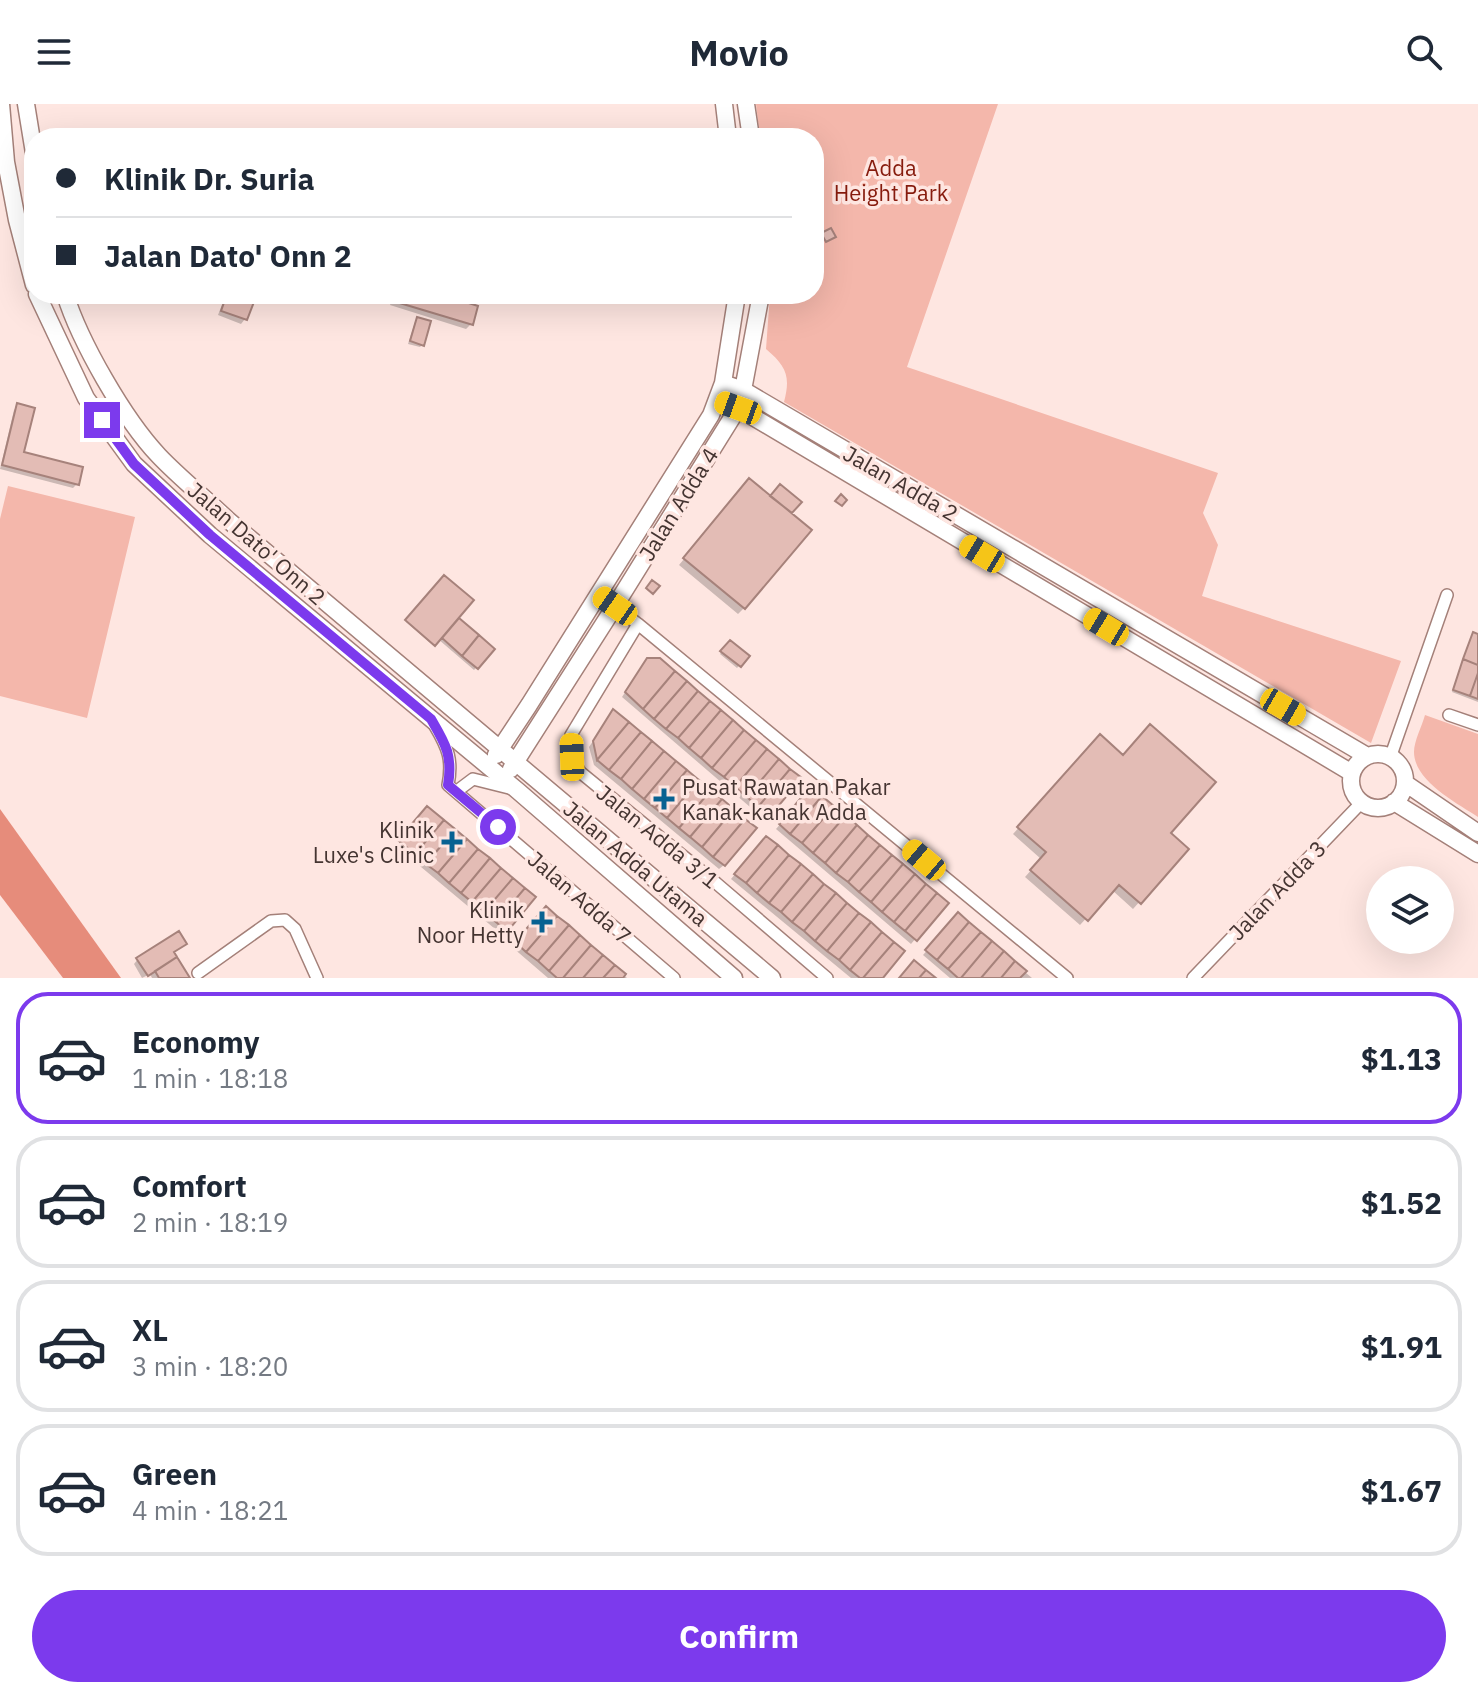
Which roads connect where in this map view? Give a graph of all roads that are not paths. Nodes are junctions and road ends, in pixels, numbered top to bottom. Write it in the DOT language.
graph roads {
  1 [pos="1,104"];
  2 [pos="26,104"];
  3 [pos="724,104"];
  4 [pos="746,104"];
  5 [pos="30,128"];
  6 [pos="727,128"];
  7 [pos="750,128"];
  8 [pos="24,247"];
  9 [pos="42,304"];
  10 [pos="69,304"];
  11 [pos="735,304"];
  12 [pos="759,304"];
  13 [pos="723,383"];
  14 [pos="743,390"];
  15 [pos="717,401"];
  16 [pos="738,408"];
  17 [pos="783,435"];
  18 [pos="716,444"];
  19 [pos="599,594"];
  20 [pos="1447,595"];
  21 [pos="615,606"];
  22 [pos="638,624"];
  23 [pos="1449,715"];
  24 [pos="431,719"];
  25 [pos="1478,725"];
  26 [pos="500,749"];
  27 [pos="1367,756"];
  28 [pos="1390,758"];
  29 [pos="516,762"];
  30 [pos="487,765"];
  31 [pos="1352,773"];
  32 [pos="503,779"];
  33 [pos="1405,783"];
  34 [pos="452,788"];
  35 [pos="518,791"];
  36 [pos="1394,802"];
  37 [pos="1361,803"];
  38 [pos="1478,833"];
  39 [pos="1478,854"];
  40 [pos="198,973"];
  41 [pos="317,978"];
  42 [pos="674,978"];
  43 [pos="734,978"];
  44 [pos="772,978"];
  45 [pos="827,978"];
  46 [pos="1067,978"];
  47 [pos="1193,978"];
  1 -- 8 [label="street"];
  2 -- 5 [label="street"];
  3 -- 6 [label="street"];
  4 -- 7 [label="street"];
  9 -- 24 [label="street, Jalan Dato' Onn 2"];
  10 -- 26 [label="street, Jalan Dato' Onn 2"];
  11 -- 13 [label="street, Jalan Adda 4"];
  12 -- 14 [label="street, Jalan Adda 4"];
  13 -- 14 [label="street, Jalan Adda 2"];
  13 -- 15 [label="street, Jalan Adda 4"];
  14 -- 16 [label="street, Jalan Adda 4"];
  14 -- 27 [label="street, Jalan Adda 2"];
  15 -- 16 [label="street, Jalan Adda 2"];
  15 -- 19 [label="street, Jalan Adda 4"];
  16 -- 17 [label="street, Jalan Adda 2"];
  16 -- 18 [label="street, Jalan Adda 4"];
  17 -- 18 [label="street"];
  17 -- 31 [label="street, Jalan Adda 2"];
  18 -- 21 [label="street, Jalan Adda 4"];
  19 -- 21 [label="street"];
  19 -- 26 [label="street, Jalan Adda 4"];
  20 -- 28 [label="street"];
  21 -- 22 [label="street"];
  21 -- 29 [label="street, Jalan Adda 4"];
  22 -- 45 [label="street, Jalan Adda 3/1"];
  22 -- 46 [label="street"];
  23 -- 25 [label="street"];
  24 -- 30 [label="street, Jalan Dato' Onn 2"];
  24 -- 34 [label="street"];
  26 -- 29 [label="street, Jalan Adda Utama"];
  26 -- 30 [label="street, Jalan Adda 4"];
  27 -- 28 [label="street, Jalan Adda 2"];
  27 -- 31 [label="street"];
  28 -- 33 [label="street"];
  29 -- 32 [label="street, Jalan Adda 4"];
  29 -- 44 [label="street, Jalan Adda Utama"];
  30 -- 32 [label="street, Jalan Adda Utama"];
  31 -- 37 [label="street"];
  32 -- 35 [label="street, Jalan Adda Utama"];
  33 -- 36 [label="street"];
  33 -- 38 [label="street"];
  34 -- 35 [label="street"];
  34 -- 42 [label="street, Jalan Adda 7"];
  35 -- 43 [label="street, Jalan Adda Utama"];
  36 -- 37 [label="street"];
  36 -- 39 [label="street"];
  37 -- 47 [label="street, Jalan Adda 3"];
  40 -- 41 [label="street"];
}
